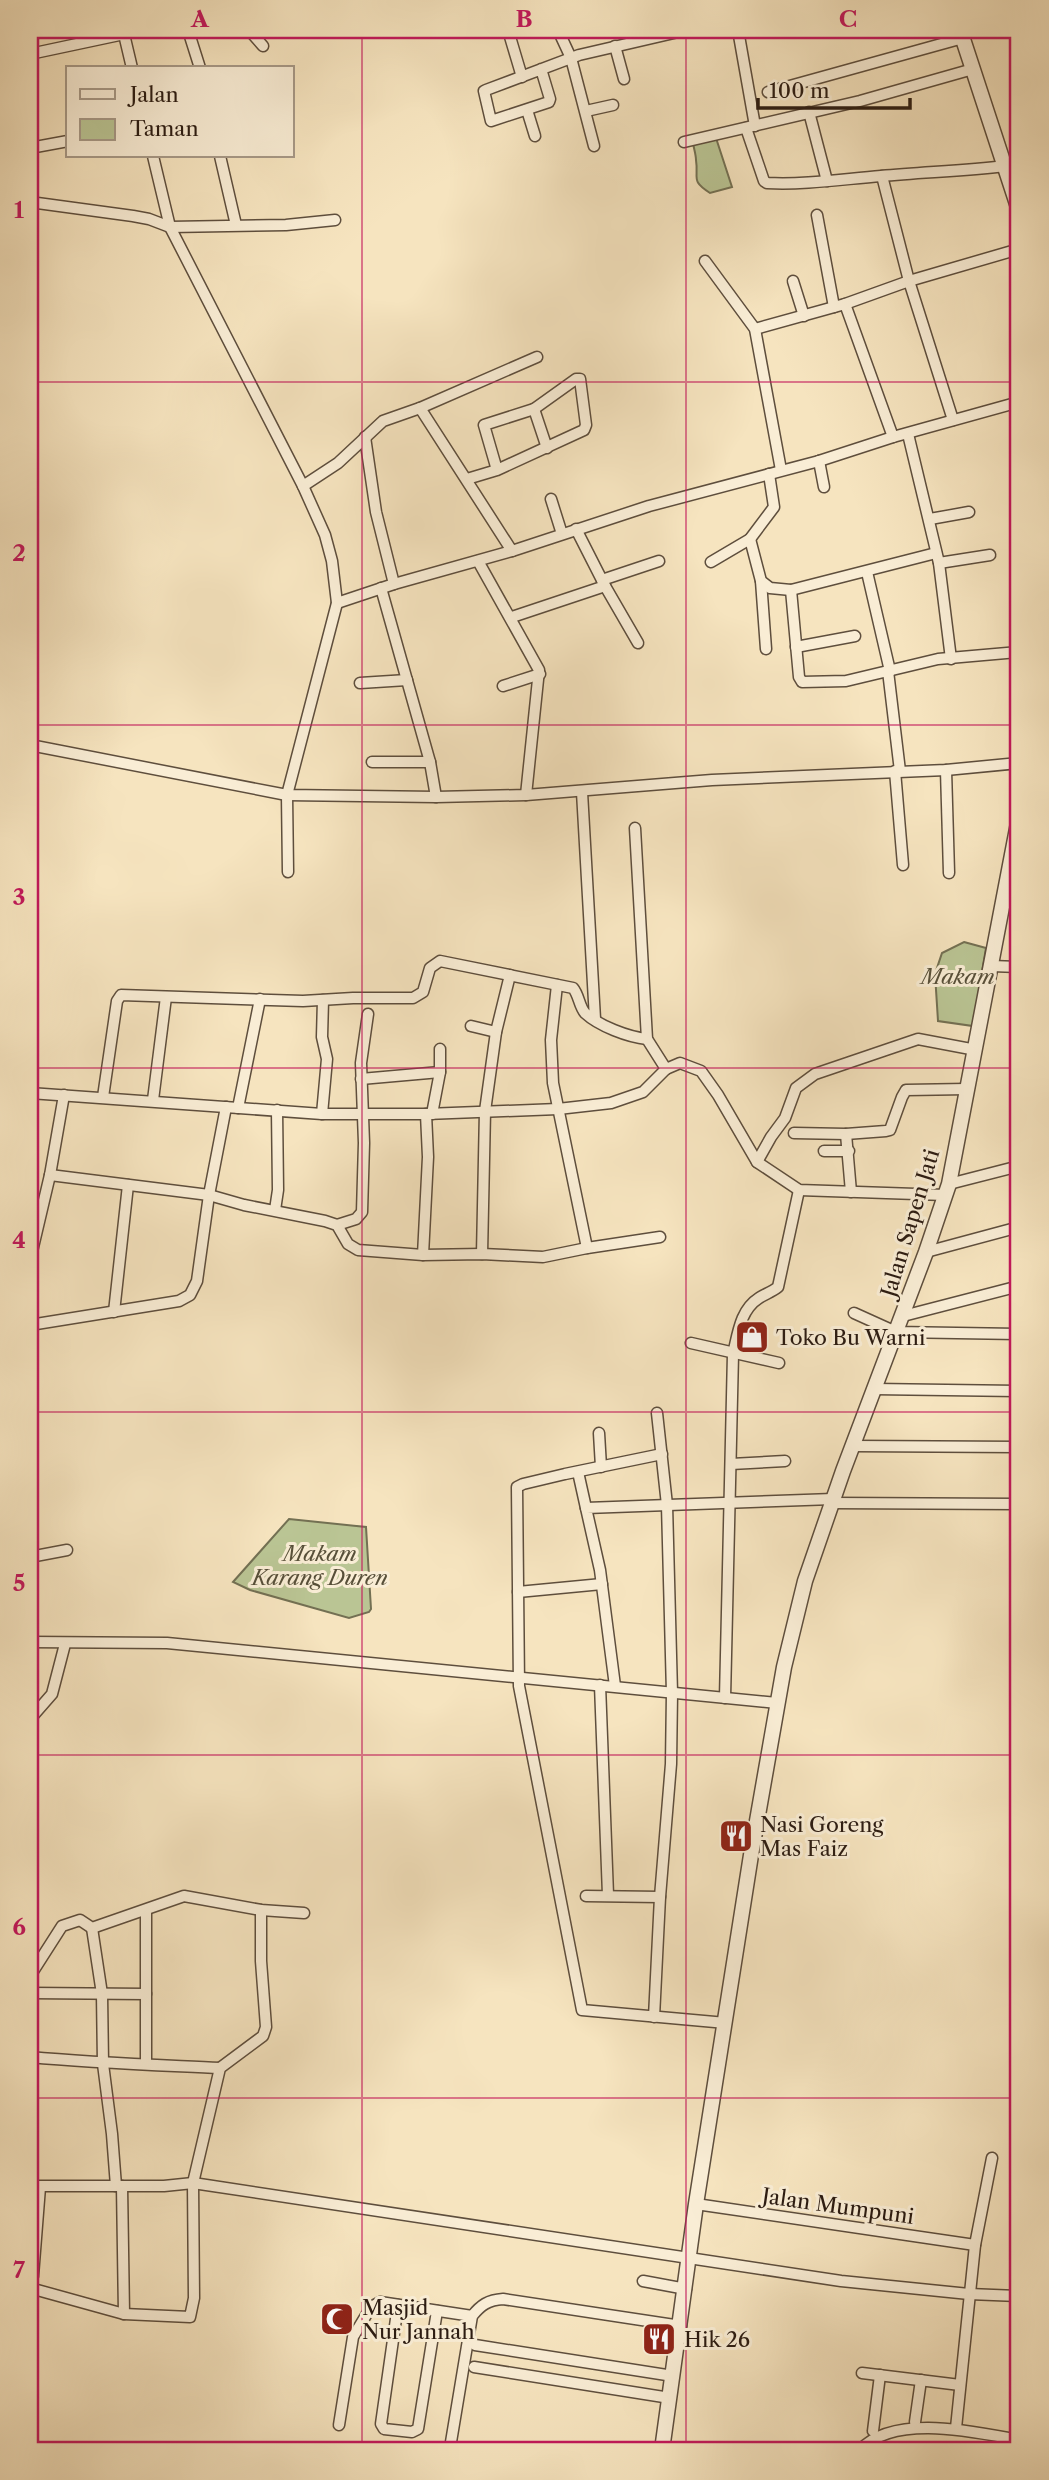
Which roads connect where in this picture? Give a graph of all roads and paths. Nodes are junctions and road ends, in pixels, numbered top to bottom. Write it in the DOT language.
graph roads {
  1 [pos="144,30"];
  2 [pos="188,30"];
  3 [pos="250,30"];
  4 [pos="508,30"];
  5 [pos="558,30"];
  6 [pos="687,30"];
  7 [pos="738,30"];
  8 [pos="124,32"];
  9 [pos="651,33"];
  10 [pos="962,34"];
  11 [pos="263,46"];
  12 [pos="615,46"];
  13 [pos="30,54"];
  14 [pos="571,58"];
  15 [pos="132,66"];
  16 [pos="199,66"];
  17 [pos="541,69"];
  18 [pos="973,69"];
  19 [pos="522,77"];
  20 [pos="624,79"];
  21 [pos="768,92"];
  22 [pos="612,105"];
  23 [pos="527,110"];
  24 [pos="586,111"];
  25 [pos="809,112"];
  26 [pos="750,127"];
  27 [pos="535,136"];
  28 [pos="66,141"];
  29 [pos="684,142"];
  30 [pos="594,146"];
  31 [pos="30,148"];
  32 [pos="153,158"];
  33 [pos="220,158"];
  34 [pos="1006,166"];
  35 [pos="882,176"];
  36 [pos="827,181"];
  37 [pos="30,202"];
  38 [pos="1019,210"];
  39 [pos="817,215"];
  40 [pos="335,220"];
  41 [pos="236,225"];
  42 [pos="170,227"];
  43 [pos="1019,249"];
  44 [pos="705,261"];
  45 [pos="793,281"];
  46 [pos="909,281"];
  47 [pos="839,305"];
  48 [pos="804,316"];
  49 [pos="755,329"];
  50 [pos="537,357"];
  51 [pos="1019,402"];
  52 [pos="420,408"];
  53 [pos="534,409"];
  54 [pos="953,420"];
  55 [pos="908,433"];
  56 [pos="365,437"];
  57 [pos="893,437"];
  58 [pos="547,448"];
  59 [pos="819,461"];
  60 [pos="497,470"];
  61 [pos="781,470"];
  62 [pos="769,474"];
  63 [pos="467,480"];
  64 [pos="303,486"];
  65 [pos="824,486"];
  66 [pos="551,499"];
  67 [pos="969,512"];
  68 [pos="930,519"];
  69 [pos="576,529"];
  70 [pos="562,534"];
  71 [pos="751,539"];
  72 [pos="512,551"];
  73 [pos="990,555"];
  74 [pos="938,558"];
  75 [pos="478,561"];
  76 [pos="659,561"];
  77 [pos="711,562"];
  78 [pos="867,572"];
  79 [pos="761,581"];
  80 [pos="603,583"];
  81 [pos="394,584"];
  82 [pos="381,588"];
  83 [pos="791,590"];
  84 [pos="337,603"];
  85 [pos="512,617"];
  86 [pos="855,636"];
  87 [pos="638,643"];
  88 [pos="796,647"];
  89 [pos="766,649"];
  90 [pos="1019,652"];
  91 [pos="951,659"];
  92 [pos="889,671"];
  93 [pos="540,674"];
  94 [pos="407,680"];
  95 [pos="360,683"];
  96 [pos="503,686"];
  97 [pos="30,745"];
  98 [pos="372,762"];
  99 [pos="430,762"];
  100 [pos="1019,764"];
  101 [pos="946,770"];
  102 [pos="897,771"];
  103 [pos="582,792"];
  104 [pos="287,795"];
  105 [pos="526,795"];
  106 [pos="436,797"];
  107 [pos="1019,818"];
  108 [pos="635,828"];
  109 [pos="1016,849"];
  110 [pos="902,865"];
  111 [pos="288,872"];
  112 [pos="949,873"];
  113 [pos="992,966"];
  114 [pos="1019,967"];
  115 [pos="510,975"];
  116 [pos="557,985"];
  117 [pos="166,997"];
  118 [pos="260,999"];
  119 [pos="323,1000"];
  120 [pos="368,1014"];
  121 [pos="595,1019"];
  122 [pos="471,1027"];
  123 [pos="496,1032"];
  124 [pos="647,1040"];
  125 [pos="440,1049"];
  126 [pos="976,1050"];
  127 [pos="666,1069"];
  128 [pos="440,1072"];
  129 [pos="361,1079"];
  130 [pos="967,1089"];
  131 [pos="30,1093"];
  132 [pos="64,1095"];
  133 [pos="103,1097"];
  134 [pos="153,1100"];
  135 [pos="232,1107"];
  136 [pos="558,1109"];
  137 [pos="277,1110"];
  138 [pos="485,1111"];
  139 [pos="322,1114"];
  140 [pos="429,1114"];
  141 [pos="362,1115"];
  142 [pos="794,1133"];
  143 [pos="846,1134"];
  144 [pos="824,1151"];
  145 [pos="849,1151"];
  146 [pos="757,1162"];
  147 [pos="1019,1166"];
  148 [pos="50,1175"];
  149 [pos="128,1185"];
  150 [pos="799,1190"];
  151 [pos="947,1190"];
  152 [pos="851,1192"];
  153 [pos="209,1195"];
  154 [pos="275,1210"];
  155 [pos="337,1225"];
  156 [pos="1019,1227"];
  157 [pos="660,1237"];
  158 [pos="587,1248"];
  159 [pos="926,1252"];
  160 [pos="482,1254"];
  161 [pos="423,1255"];
  162 [pos="30,1260"];
  163 [pos="1019,1286"];
  164 [pos="114,1312"];
  165 [pos="853,1313"];
  166 [pos="903,1316"];
  167 [pos="30,1325"];
  168 [pos="896,1332"];
  169 [pos="1019,1334"];
  170 [pos="691,1343"];
  171 [pos="733,1354"];
  172 [pos="779,1363"];
  173 [pos="874,1389"];
  174 [pos="1019,1391"];
  175 [pos="657,1413"];
  176 [pos="599,1433"];
  177 [pos="853,1446"];
  178 [pos="1019,1447"];
  179 [pos="662,1454"];
  180 [pos="785,1461"];
  181 [pos="731,1464"];
  182 [pos="601,1467"];
  183 [pos="578,1472"];
  184 [pos="833,1501"];
  185 [pos="730,1503"];
  186 [pos="1019,1504"];
  187 [pos="667,1505"];
  188 [pos="586,1508"];
  189 [pos="67,1550"];
  190 [pos="30,1558"];
  191 [pos="602,1584"];
  192 [pos="518,1592"];
  193 [pos="30,1642"];
  194 [pos="65,1644"];
  195 [pos="519,1678"];
  196 [pos="600,1685"];
  197 [pos="615,1686"];
  198 [pos="672,1693"];
  199 [pos="725,1698"];
  200 [pos="777,1703"];
  201 [pos="30,1766"];
  202 [pos="608,1895"];
  203 [pos="586,1896"];
  204 [pos="660,1897"];
  205 [pos="146,1910"];
  206 [pos="261,1910"];
  207 [pos="304,1913"];
  208 [pos="92,1928"];
  209 [pos="30,1976"];
  210 [pos="30,1993"];
  211 [pos="102,1994"];
  212 [pos="146,1994"];
  213 [pos="654,2017"];
  214 [pos="726,2024"];
  215 [pos="30,2057"];
  216 [pos="146,2063"];
  217 [pos="103,2064"];
  218 [pos="220,2068"];
  219 [pos="992,2158"];
  220 [pos="193,2183"];
  221 [pos="119,2186"];
  222 [pos="35,2187"];
  223 [pos="696,2204"];
  224 [pos="975,2245"];
  225 [pos="691,2257"];
  226 [pos="643,2281"];
  227 [pos="30,2287"];
  228 [pos="686,2289"];
  229 [pos="969,2294"];
  230 [pos="1019,2296"];
  231 [pos="398,2305"];
  232 [pos="437,2311"];
  233 [pos="124,2314"];
  234 [pos="472,2316"];
  235 [pos="681,2326"];
  236 [pos="475,2345"];
  237 [pos="474,2367"];
  238 [pos="862,2373"];
  239 [pos="880,2375"];
  240 [pos="673,2376"];
  241 [pos="921,2380"];
  242 [pos="960,2385"];
  243 [pos="670,2398"];
  244 [pos="915,2422"];
  245 [pos="339,2425"];
  246 [pos="956,2428"];
  247 [pos="873,2431"];
  248 [pos="1019,2440"];
  249 [pos="451,2442"];
  250 [pos="662,2450"];
  251 [pos="860,2450"];
  1 -- 8 [label="street"];
  2 -- 16 [label="street"];
  3 -- 11 [label="street"];
  4 -- 19 [label="street"];
  5 -- 14 [label="street"];
  6 -- 9 [label="street"];
  7 -- 26 [label="street"];
  8 -- 13 [label="street"];
  8 -- 15 [label="street"];
  9 -- 12 [label="street"];
  10 -- 18 [label="street"];
  10 -- 21 [label="street"];
  12 -- 14 [label="street"];
  12 -- 20 [label="street"];
  14 -- 17 [label="street"];
  14 -- 24 [label="street"];
  17 -- 19 [label="street"];
  17 -- 23 [label="street"];
  18 -- 25 [label="street"];
  18 -- 34 [label="street"];
  19 -- 23 [label="street"];
  22 -- 24 [label="street"];
  23 -- 27 [label="street"];
  24 -- 30 [label="street"];
  25 -- 26 [label="street"];
  25 -- 36 [label="street"];
  26 -- 29 [label="street"];
  26 -- 36 [label="street"];
  28 -- 31 [label="street"];
  32 -- 42 [label="street"];
  33 -- 41 [label="street"];
  34 -- 35 [label="street"];
  34 -- 38 [label="street"];
  35 -- 36 [label="street"];
  35 -- 46 [label="street"];
  37 -- 42 [label="street"];
  39 -- 47 [label="street"];
  40 -- 41 [label="street"];
  41 -- 42 [label="street"];
  42 -- 64 [label="street"];
  43 -- 46 [label="street"];
  44 -- 49 [label="street"];
  45 -- 48 [label="street"];
  46 -- 47 [label="street"];
  46 -- 54 [label="street"];
  47 -- 48 [label="street"];
  47 -- 57 [label="street"];
  48 -- 49 [label="street"];
  49 -- 61 [label="street"];
  50 -- 52 [label="street"];
  51 -- 54 [label="street"];
  52 -- 56 [label="street"];
  52 -- 63 [label="street"];
  53 -- 58 [label="street"];
  53 -- 58 [label="street"];
  53 -- 60 [label="street"];
  54 -- 55 [label="street"];
  55 -- 57 [label="street"];
  55 -- 68 [label="street"];
  56 -- 64 [label="street"];
  56 -- 81 [label="street"];
  57 -- 59 [label="street"];
  58 -- 60 [label="street"];
  59 -- 61 [label="street"];
  59 -- 65 [label="street"];
  60 -- 63 [label="street"];
  61 -- 62 [label="street"];
  62 -- 69 [label="street"];
  62 -- 71 [label="street"];
  63 -- 72 [label="street"];
  64 -- 84 [label="street"];
  66 -- 70 [label="street"];
  67 -- 68 [label="street"];
  68 -- 74 [label="street"];
  69 -- 70 [label="street"];
  69 -- 80 [label="street"];
  70 -- 72 [label="street"];
  71 -- 77 [label="street"];
  71 -- 79 [label="street"];
  72 -- 75 [label="street"];
  73 -- 74 [label="street"];
  74 -- 78 [label="street"];
  74 -- 91 [label="street"];
  75 -- 81 [label="street"];
  75 -- 85 [label="street"];
  76 -- 80 [label="street"];
  78 -- 83 [label="street"];
  78 -- 92 [label="street"];
  79 -- 83 [label="street"];
  79 -- 89 [label="street"];
  80 -- 85 [label="street"];
  80 -- 87 [label="street"];
  81 -- 82 [label="street"];
  82 -- 84 [label="street"];
  82 -- 94 [label="street"];
  83 -- 88 [label="street"];
  84 -- 104 [label="street"];
  85 -- 93 [label="street"];
  86 -- 88 [label="street"];
  88 -- 92 [label="street"];
  90 -- 91 [label="street"];
  91 -- 92 [label="street"];
  92 -- 102 [label="street"];
  93 -- 96 [label="street"];
  93 -- 105 [label="street"];
  94 -- 95 [label="street"];
  94 -- 99 [label="street"];
  97 -- 104 [label="street"];
  98 -- 99 [label="street"];
  99 -- 106 [label="street"];
  100 -- 101 [label="street"];
  101 -- 102 [label="street"];
  101 -- 112 [label="street"];
  102 -- 103 [label="street"];
  102 -- 110 [label="street"];
  103 -- 105 [label="street"];
  103 -- 121 [label="street"];
  104 -- 106 [label="street"];
  104 -- 111 [label="street"];
  105 -- 106 [label="street"];
  107 -- 109 [label="street, Jalan Sapen Jati"];
  108 -- 124 [label="street"];
  109 -- 113 [label="street, Jalan Sapen Jati"];
  113 -- 114 [label="street"];
  113 -- 126 [label="street, Jalan Sapen Jati"];
  115 -- 116 [label="street"];
  115 -- 119 [label="street"];
  115 -- 123 [label="street"];
  116 -- 121 [label="street"];
  116 -- 136 [label="street"];
  117 -- 118 [label="street"];
  117 -- 133 [label="street"];
  117 -- 134 [label="street"];
  118 -- 119 [label="street"];
  118 -- 135 [label="street"];
  119 -- 139 [label="street"];
  120 -- 129 [label="street"];
  121 -- 124 [label="street"];
  122 -- 123 [label="street"];
  123 -- 138 [label="street"];
  124 -- 127 [label="street"];
  125 -- 128 [label="street"];
  126 -- 130 [label="street, Jalan Sapen Jati"];
  126 -- 146 [label="street"];
  127 -- 136 [label="street"];
  127 -- 146 [label="street"];
  128 -- 129 [label="street"];
  128 -- 140 [label="street"];
  129 -- 141 [label="street"];
  130 -- 143 [label="street"];
  130 -- 151 [label="street, Jalan Sapen Jati"];
  131 -- 132 [label="street"];
  132 -- 133 [label="street"];
  132 -- 148 [label="street"];
  133 -- 134 [label="street"];
  134 -- 135 [label="street"];
  135 -- 137 [label="street"];
  135 -- 153 [label="street"];
  136 -- 138 [label="street"];
  136 -- 158 [label="street"];
  137 -- 139 [label="street"];
  137 -- 154 [label="street"];
  138 -- 140 [label="street"];
  138 -- 160 [label="street"];
  139 -- 141 [label="street"];
  140 -- 141 [label="street"];
  140 -- 161 [label="street"];
  141 -- 155 [label="street"];
  142 -- 143 [label="street"];
  143 -- 145 [label="street"];
  144 -- 145 [label="street"];
  145 -- 152 [label="street"];
  146 -- 150 [label="street"];
  147 -- 151 [label="street"];
  148 -- 149 [label="street"];
  148 -- 162 [label="street"];
  149 -- 153 [label="street"];
  149 -- 164 [label="street"];
  150 -- 152 [label="street"];
  150 -- 171 [label="street"];
  151 -- 152 [label="street"];
  151 -- 159 [label="street, Jalan Sapen Jati"];
  153 -- 154 [label="street"];
  153 -- 164 [label="street"];
  154 -- 155 [label="street"];
  155 -- 161 [label="street"];
  156 -- 159 [label="street"];
  157 -- 158 [label="street"];
  158 -- 160 [label="street"];
  159 -- 166 [label="street, Jalan Sapen Jati"];
  160 -- 161 [label="street"];
  163 -- 166 [label="street"];
  164 -- 167 [label="street"];
  165 -- 168 [label="street"];
  166 -- 168 [label="street, Jalan Sapen Jati"];
  168 -- 169 [label="street"];
  168 -- 173 [label="street, Jalan Sapen Jati"];
  170 -- 171 [label="street"];
  171 -- 172 [label="street"];
  171 -- 181 [label="street"];
  173 -- 174 [label="street"];
  173 -- 177 [label="street, Jalan Sapen Jati"];
  175 -- 179 [label="street"];
  176 -- 182 [label="street"];
  177 -- 178 [label="street"];
  177 -- 184 [label="street, Jalan Sapen Jati"];
  179 -- 182 [label="street"];
  179 -- 187 [label="street"];
  180 -- 181 [label="street"];
  181 -- 185 [label="street"];
  182 -- 183 [label="street"];
  183 -- 188 [label="street"];
  183 -- 192 [label="street"];
  184 -- 185 [label="street"];
  184 -- 186 [label="street"];
  184 -- 200 [label="street, Jalan Sapen Jati"];
  185 -- 187 [label="street"];
  185 -- 199 [label="street"];
  187 -- 188 [label="street"];
  187 -- 198 [label="street"];
  188 -- 191 [label="street"];
  189 -- 190 [label="street"];
  191 -- 192 [label="street"];
  191 -- 197 [label="street"];
  192 -- 195 [label="street"];
  193 -- 194 [label="street"];
  194 -- 195 [label="street"];
  194 -- 201 [label="street"];
  195 -- 196 [label="street"];
  195 -- 213 [label="street"];
  196 -- 197 [label="street"];
  196 -- 202 [label="street"];
  197 -- 198 [label="street"];
  198 -- 199 [label="street"];
  198 -- 204 [label="street"];
  199 -- 200 [label="street"];
  200 -- 214 [label="street, Jalan Sapen Jati"];
  202 -- 203 [label="street"];
  202 -- 204 [label="street"];
  204 -- 213 [label="street"];
  205 -- 206 [label="street"];
  205 -- 208 [label="street"];
  205 -- 212 [label="street"];
  206 -- 207 [label="street"];
  206 -- 218 [label="street"];
  208 -- 209 [label="street"];
  208 -- 211 [label="street"];
  210 -- 211 [label="street"];
  211 -- 212 [label="street"];
  211 -- 217 [label="street"];
  212 -- 216 [label="street"];
  213 -- 214 [label="street"];
  214 -- 223 [label="street, Jalan Sapen Jati"];
  215 -- 217 [label="street"];
  216 -- 217 [label="street"];
  216 -- 218 [label="street"];
  217 -- 221 [label="street"];
  218 -- 220 [label="street"];
  219 -- 224 [label="street"];
  220 -- 221 [label="street"];
  220 -- 225 [label="street"];
  220 -- 233 [label="street"];
  221 -- 222 [label="street"];
  221 -- 233 [label="street"];
  222 -- 227 [label="street"];
  223 -- 224 [label="street, Jalan Mumpuni"];
  223 -- 225 [label="street, Jalan Sapen Jati"];
  224 -- 229 [label="street"];
  225 -- 228 [label="street, Jalan Sapen Jati"];
  225 -- 229 [label="street"];
  226 -- 228 [label="street"];
  227 -- 233 [label="street"];
  228 -- 235 [label="street, Jalan Sapen Jati"];
  229 -- 230 [label="street"];
  229 -- 242 [label="street"];
  231 -- 232 [label="street"];
  231 -- 232 [label="street"];
  231 -- 245 [label="street"];
  232 -- 234 [label="street"];
  234 -- 235 [label="street"];
  234 -- 249 [label="street"];
  235 -- 240 [label="street, Jalan Sapen Jati"];
  236 -- 240 [label="street"];
  237 -- 243 [label="street"];
  238 -- 239 [label="street"];
  239 -- 241 [label="street"];
  239 -- 247 [label="street"];
  240 -- 243 [label="street, Jalan Sapen Jati"];
  241 -- 242 [label="street"];
  241 -- 244 [label="street"];
  242 -- 246 [label="street"];
  243 -- 250 [label="street, Jalan Sapen Jati"];
  246 -- 248 [label="street"];
  246 -- 251 [label="street"];
}
